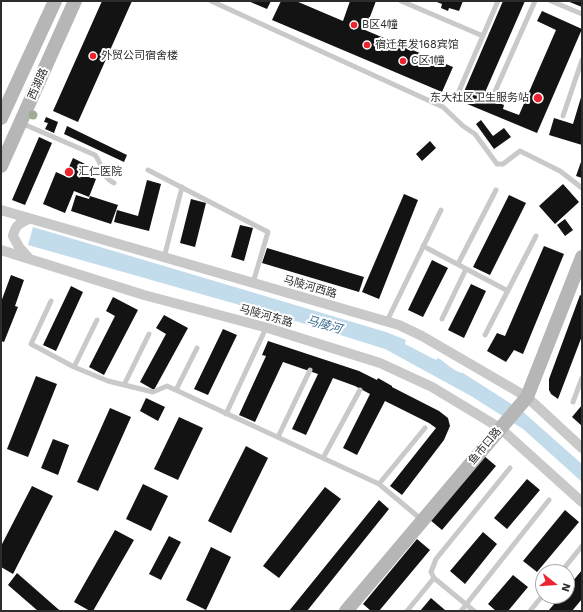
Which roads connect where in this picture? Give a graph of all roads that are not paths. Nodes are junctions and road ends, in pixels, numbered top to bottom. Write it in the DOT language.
graph roads {
  1 [pos="55,1"];
  2 [pos="75,1"];
  3 [pos="211,1"];
  4 [pos="402,1"];
  5 [pos="498,1"];
  6 [pos="535,1"];
  7 [pos="551,1"];
  8 [pos="582,14"];
  9 [pos="483,36"];
  10 [pos="582,60"];
  11 [pos="459,91"];
  12 [pos="493,96"];
  13 [pos="564,116"];
  14 [pos="1,118"];
  15 [pos="20,123"];
  16 [pos="1,166"];
  17 [pos="148,170"];
  18 [pos="114,183"];
  19 [pos="182,187"];
  20 [pos="582,188"];
  21 [pos="496,190"];
  22 [pos="1,210"];
  23 [pos="441,210"];
  24 [pos="29,219"];
  25 [pos="536,236"];
  26 [pos="423,246"];
  27 [pos="1,250"];
  28 [pos="582,257"];
  29 [pos="164,258"];
  30 [pos="30,259"];
  31 [pos="458,264"];
  32 [pos="466,269"];
  33 [pos="253,283"];
  34 [pos="508,291"];
  35 [pos="51,301"];
  36 [pos="97,320"];
  37 [pos="442,320"];
  38 [pos="388,321"];
  39 [pos="266,328"];
  40 [pos="149,334"];
  41 [pos="485,335"];
  42 [pos="196,348"];
  43 [pos="74,367"];
  44 [pos="310,370"];
  45 [pos="582,378"];
  46 [pos="124,385"];
  47 [pos="176,390"];
  48 [pos="360,390"];
  49 [pos="523,402"];
  50 [pos="573,402"];
  51 [pos="226,414"];
  52 [pos="503,425"];
  53 [pos="425,428"];
  54 [pos="278,437"];
  55 [pos="582,448"];
  56 [pos="323,458"];
  57 [pos="510,468"];
  58 [pos="379,484"];
  59 [pos="550,500"];
  60 [pos="582,502"];
  61 [pos="422,520"];
  62 [pos="582,546"];
  63 [pos="567,564"];
  64 [pos="434,578"];
  65 [pos="466,605"];
  66 [pos="346,611"];
  67 [pos="407,611"];
  68 [pos="461,611"];
  69 [pos="474,611"];
  1 -- 14 [label="street, 西湖路"];
  2 -- 15 [label="street, 西湖路"];
  3 -- 20 [label="lane"];
  4 -- 9 [label="lane"];
  5 -- 9 [label="lane"];
  6 -- 12 [label="lane"];
  7 -- 8 [label="lane"];
  9 -- 11 [label="lane"];
  10 -- 13 [label="lane"];
  15 -- 16 [label="street, 西湖路"];
  15 -- 18 [label="lane"];
  17 -- 19 [label="lane"];
  19 -- 29 [label="lane"];
  19 -- 33 [label="lane"];
  21 -- 31 [label="lane"];
  22 -- 24 [label="street, 马陵河西路"];
  23 -- 26 [label="lane"];
  24 -- 29 [label="street, 马陵河西路"];
  24 -- 30 [label="street"];
  25 -- 34 [label="lane"];
  26 -- 31 [label="lane"];
  26 -- 38 [label="lane"];
  27 -- 30 [label="street, 马陵河东路"];
  28 -- 49 [label="street, 鱼市口路"];
  29 -- 33 [label="street, 马陵河西路"];
  30 -- 39 [label="street, 马陵河东路"];
  31 -- 32 [label="lane"];
  32 -- 34 [label="lane"];
  32 -- 37 [label="lane"];
  33 -- 38 [label="street, 马陵河西路"];
  34 -- 41 [label="lane"];
  35 -- 43 [label="lane"];
  36 -- 43 [label="lane"];
  38 -- 49 [label="street, 马陵河西路"];
  39 -- 51 [label="lane"];
  39 -- 52 [label="street, 马陵河东路"];
  40 -- 46 [label="lane"];
  42 -- 47 [label="lane"];
  43 -- 46 [label="lane"];
  44 -- 54 [label="lane"];
  45 -- 50 [label="lane"];
  46 -- 47 [label="lane"];
  47 -- 51 [label="lane"];
  48 -- 56 [label="lane"];
  49 -- 52 [label="street, 鱼市口路"];
  49 -- 55 [label="street, 马陵河西路"];
  51 -- 54 [label="lane"];
  52 -- 60 [label="street, 马陵河东路"];
  52 -- 61 [label="street, 鱼市口路"];
  53 -- 58 [label="lane"];
  54 -- 56 [label="lane"];
  56 -- 58 [label="lane"];
  57 -- 64 [label="lane"];
  58 -- 61 [label="lane"];
  59 -- 65 [label="lane"];
  61 -- 66 [label="street, 鱼市口路"];
  62 -- 63 [label="lane"];
  64 -- 65 [label="lane"];
  64 -- 67 [label="lane"];
  65 -- 68 [label="lane"];
  65 -- 69 [label="lane"];
}
